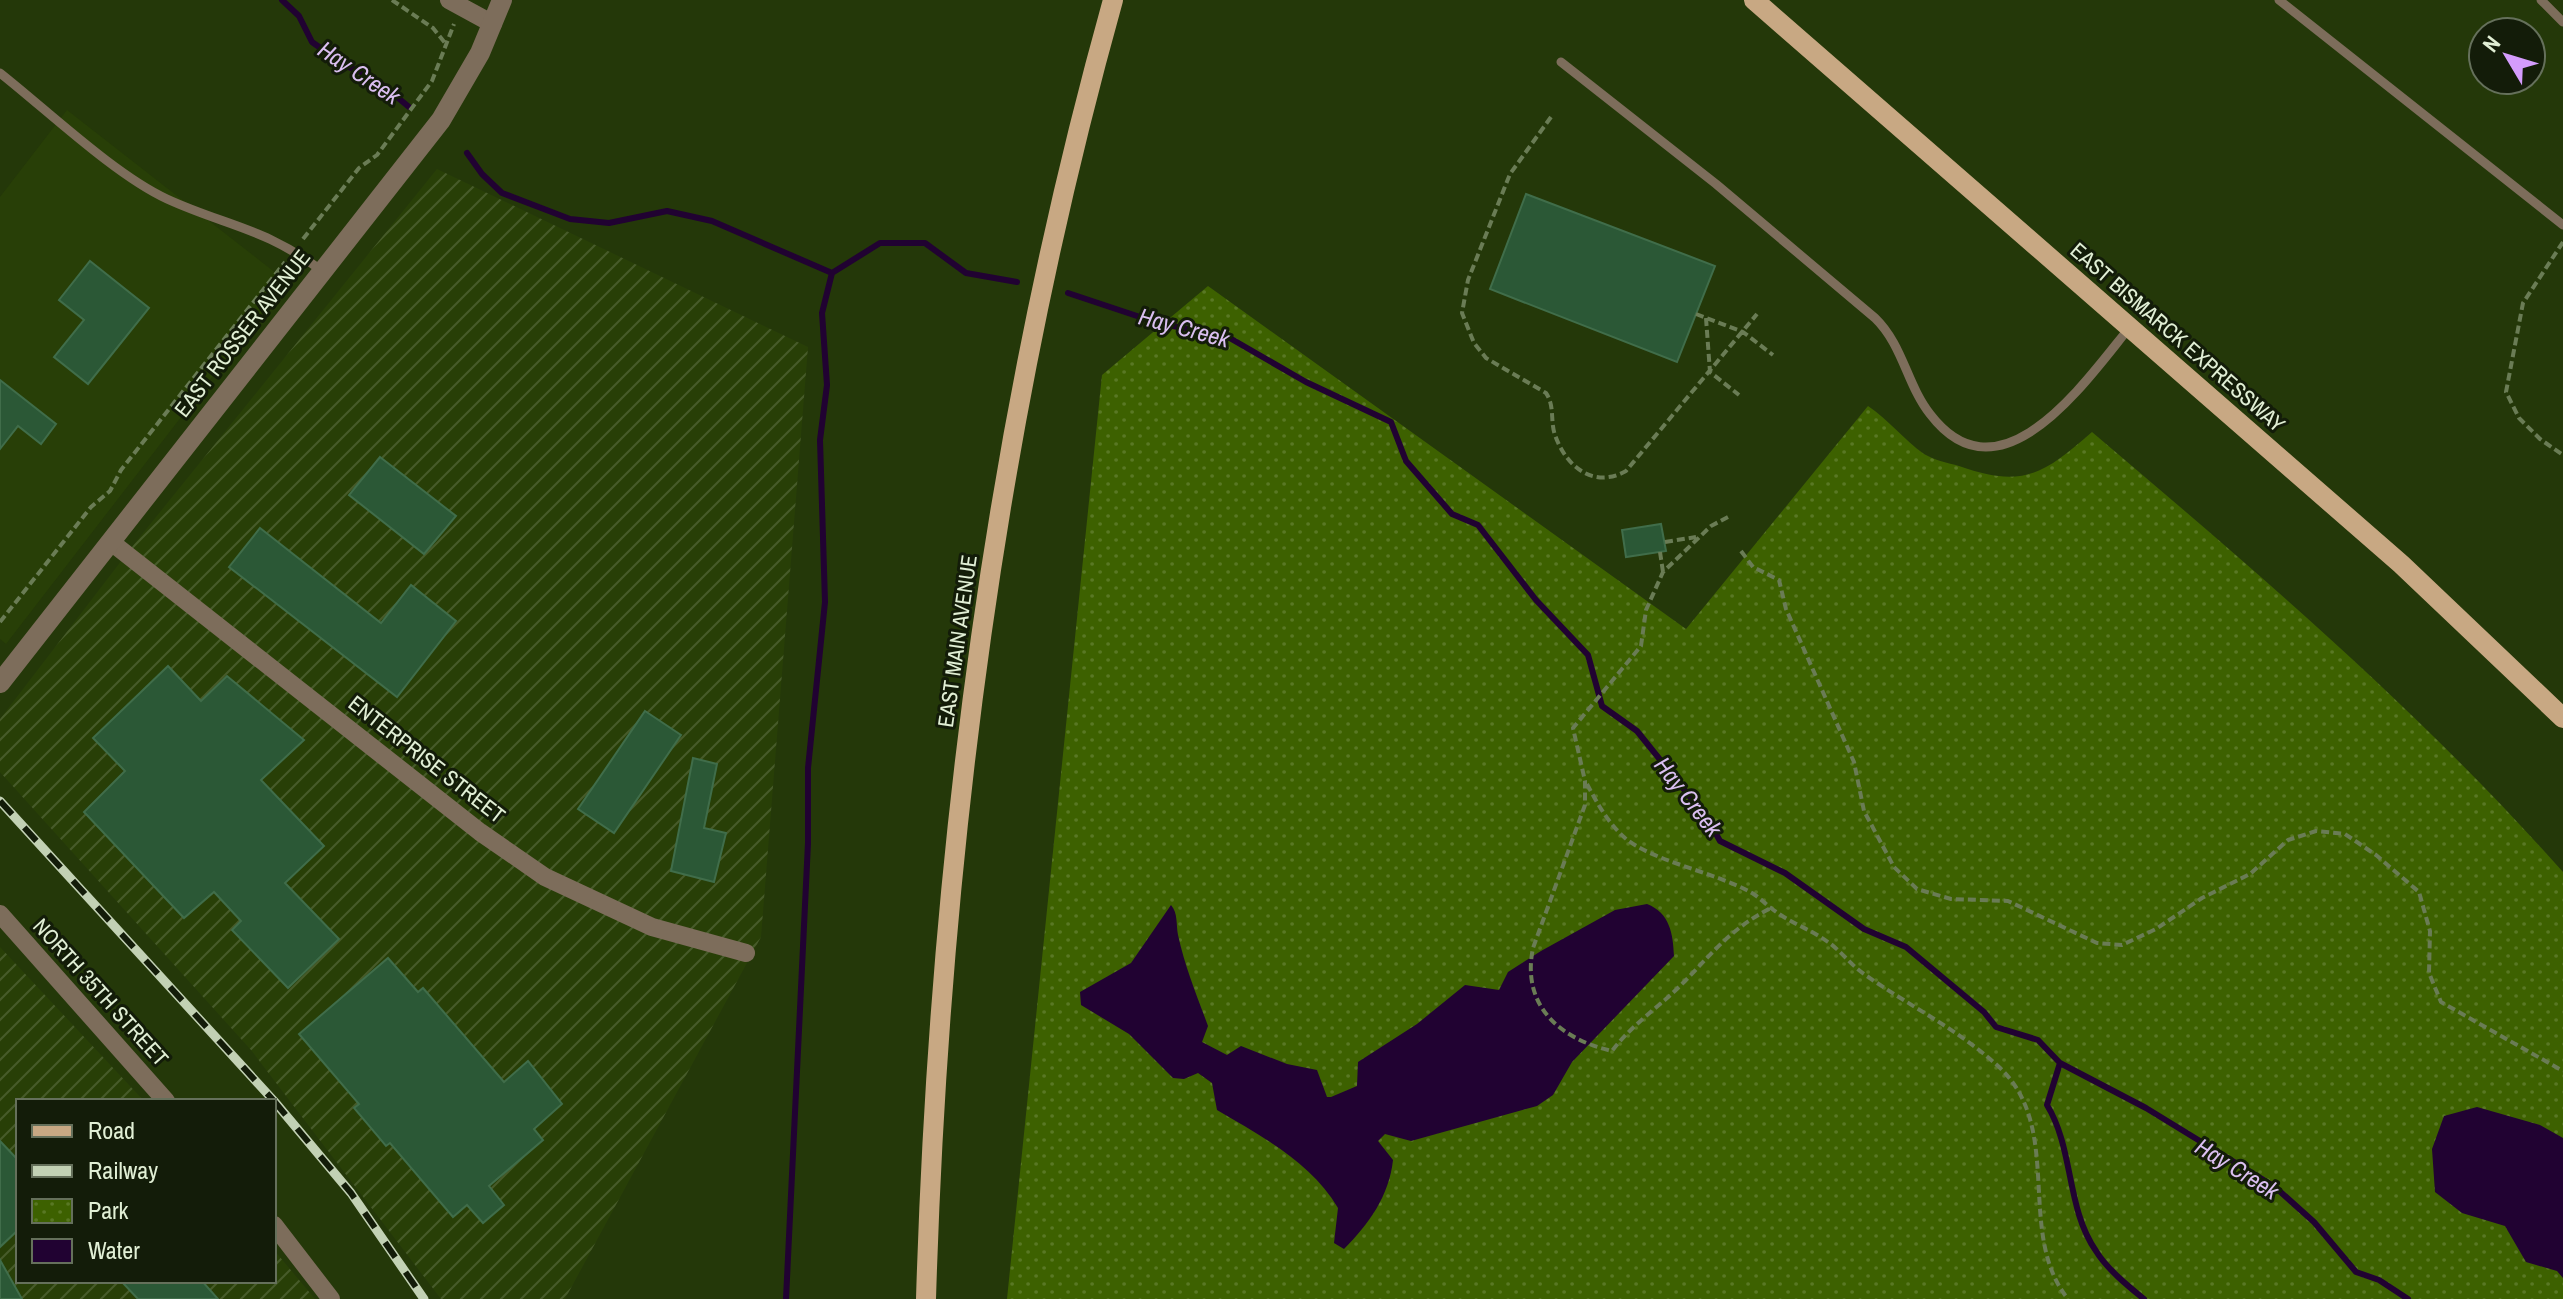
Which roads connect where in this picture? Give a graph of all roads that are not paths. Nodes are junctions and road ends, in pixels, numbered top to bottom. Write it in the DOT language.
graph roads {
  1 [pos="449,0"];
  2 [pos="502,0"];
  3 [pos="1113,0"];
  4 [pos="1754,0"];
  5 [pos="2279,0"];
  6 [pos="2541,0"];
  7 [pos="2563,22"];
  8 [pos="493,24"];
  9 [pos="1561,62"];
  10 [pos="0,73"];
  11 [pos="2563,225"];
  12 [pos="322,271"];
  13 [pos="2130,327"];
  14 [pos="111,542"];
  15 [pos="0,683"];
  16 [pos="2563,718"];
  17 [pos="0,914"];
  18 [pos="746,953"];
  19 [pos="164,1099"];
  20 [pos="276,1228"];
  21 [pos="331,1299"];
  22 [pos="926,1299"];
  1 -- 8 [label="street"];
  2 -- 8 [label="street, EAST ROSSER AVENUE"];
  3 -- 22 [label="main road, EAST MAIN AVENUE"];
  4 -- 13 [label="main road, EAST BISMARCK EXPRESSWAY"];
  5 -- 11 [label="lane"];
  6 -- 7 [label="lane"];
  8 -- 12 [label="street, EAST ROSSER AVENUE"];
  9 -- 13 [label="lane"];
  10 -- 12 [label="lane"];
  12 -- 14 [label="street, EAST ROSSER AVENUE"];
  13 -- 16 [label="main road, EAST BISMARCK EXPRESSWAY"];
  14 -- 15 [label="street, EAST ROSSER AVENUE"];
  14 -- 18 [label="street, ENTERPRISE STREET"];
  17 -- 19 [label="street, NORTH 35TH STREET"];
  20 -- 21 [label="street"];
}
